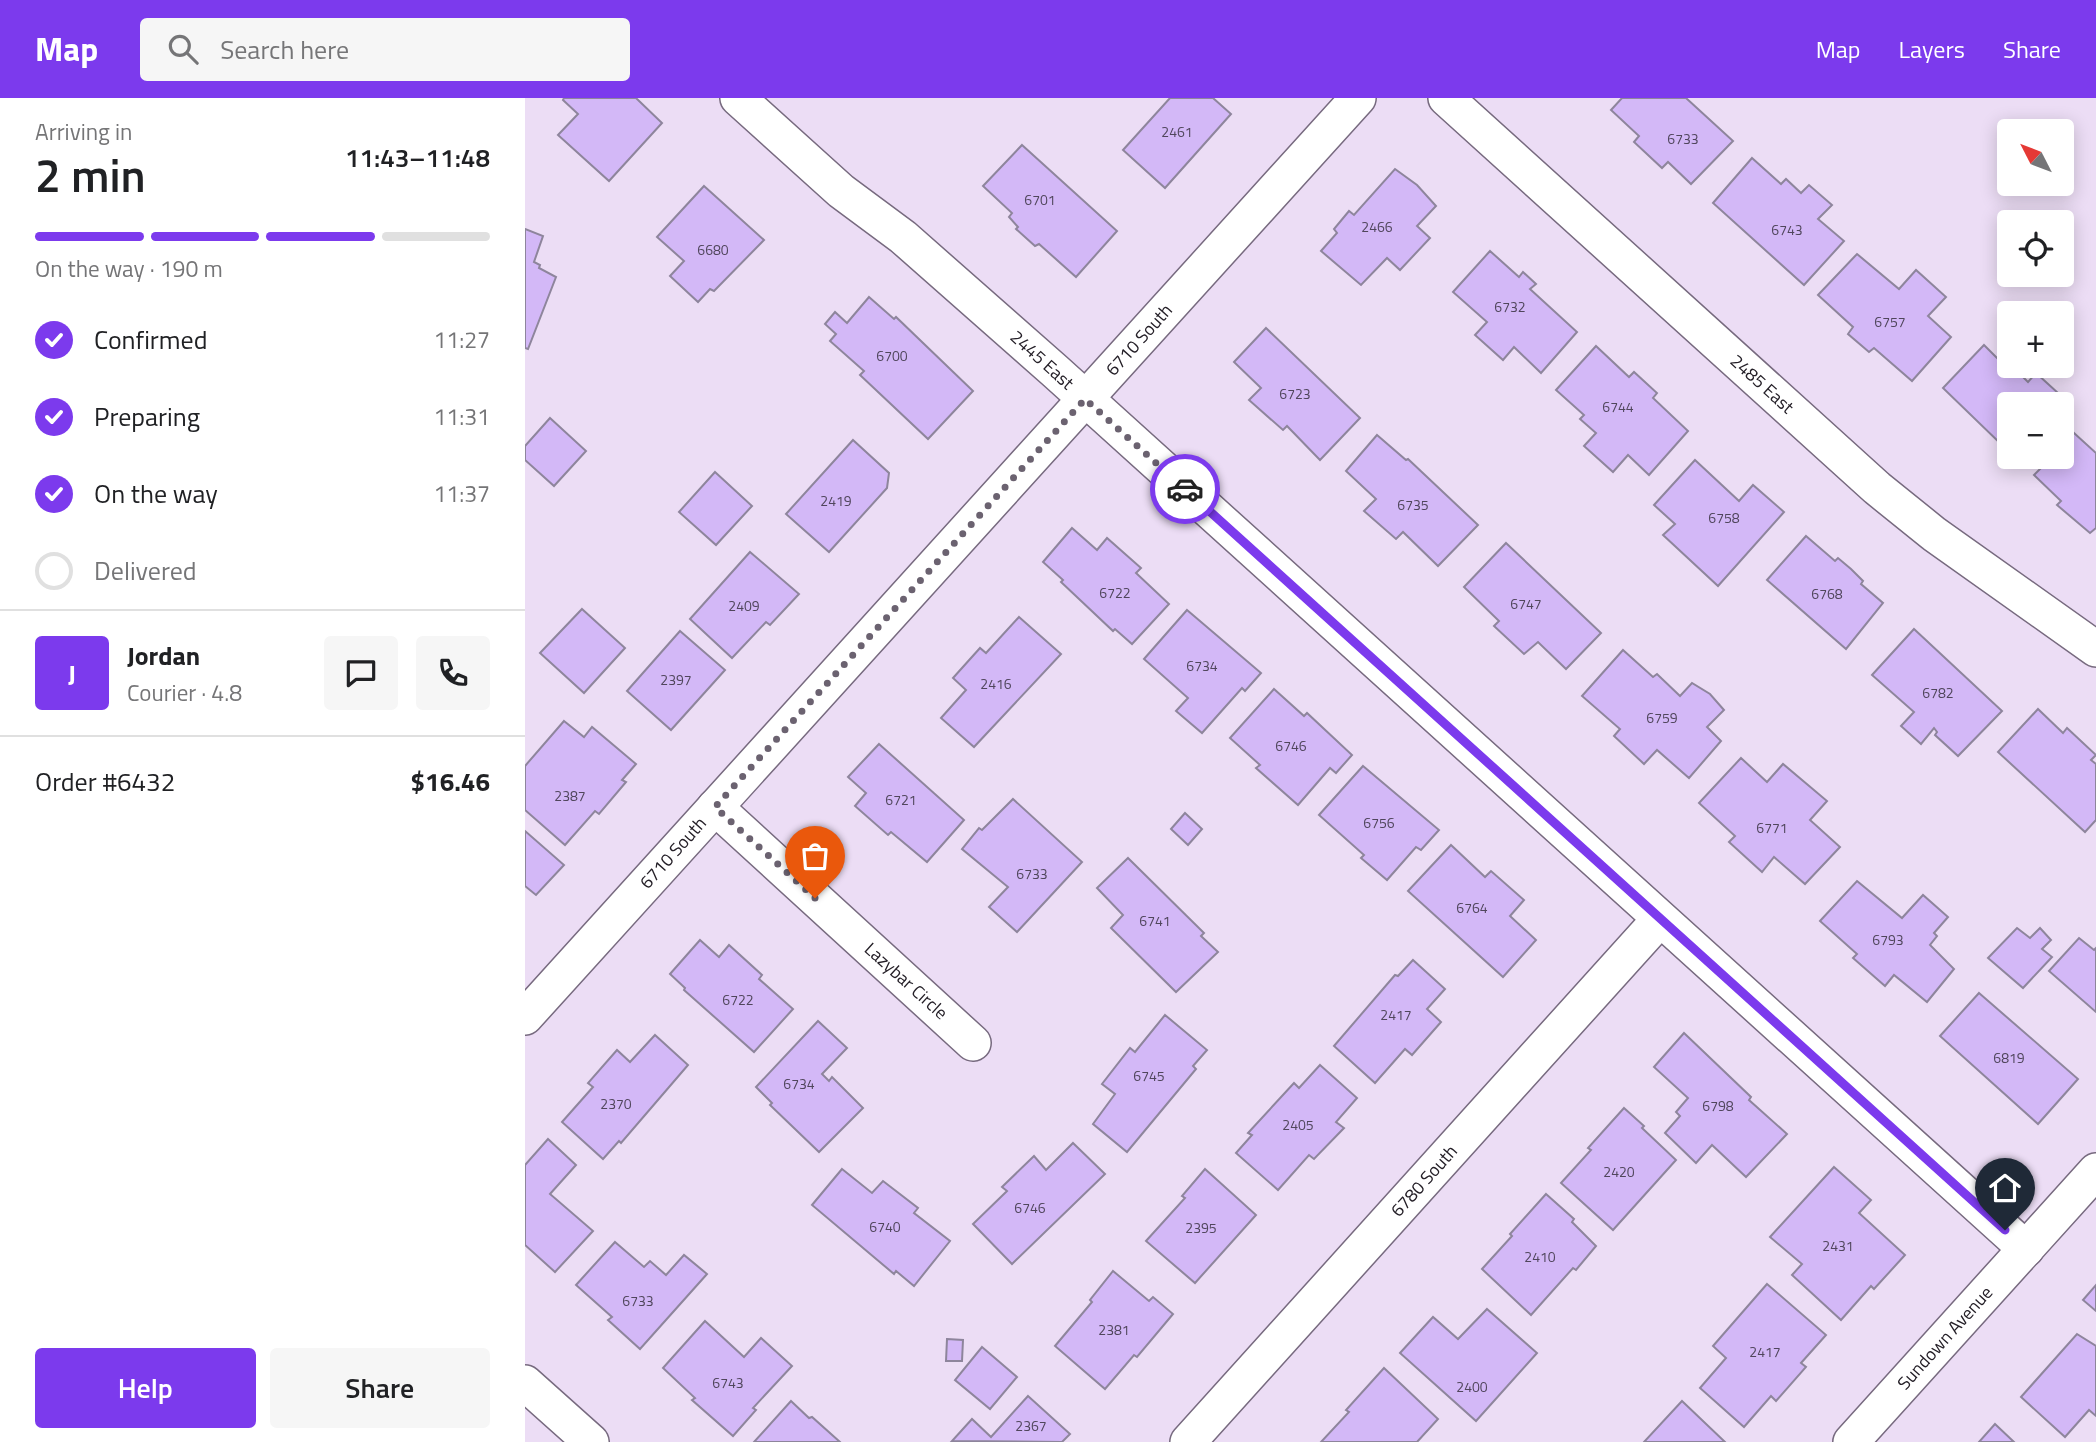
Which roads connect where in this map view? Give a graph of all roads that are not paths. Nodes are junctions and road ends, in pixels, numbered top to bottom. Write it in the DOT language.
graph roads {
  1 [pos="738,98"];
  2 [pos="1358,98"];
  3 [pos="1446,98"];
  4 [pos="1085,399"];
  5 [pos="2096,649"];
  6 [pos="715,807"];
  7 [pos="1660,919"];
  8 [pos="525,1017"];
  9 [pos="973,1042"];
  10 [pos="2096,1171"];
  11 [pos="2026,1249"];
  12 [pos="525,1383"];
  13 [pos="591,1442"];
  14 [pos="1188,1442"];
  15 [pos="1851,1442"];
  1 -- 4 [label="street, 2445 East"];
  2 -- 4 [label="street, 6710 South"];
  3 -- 5 [label="street, 2485 East"];
  4 -- 6 [label="street, 6710 South"];
  4 -- 7 [label="street, 2445 East"];
  6 -- 8 [label="street, 6710 South"];
  6 -- 9 [label="street, Lazybar Circle"];
  7 -- 11 [label="street, 2445 East"];
  7 -- 14 [label="street, 6780 South"];
  10 -- 11 [label="street, Sundown Avenue"];
  11 -- 15 [label="street, Sundown Avenue"];
  12 -- 13 [label="street"];
}
